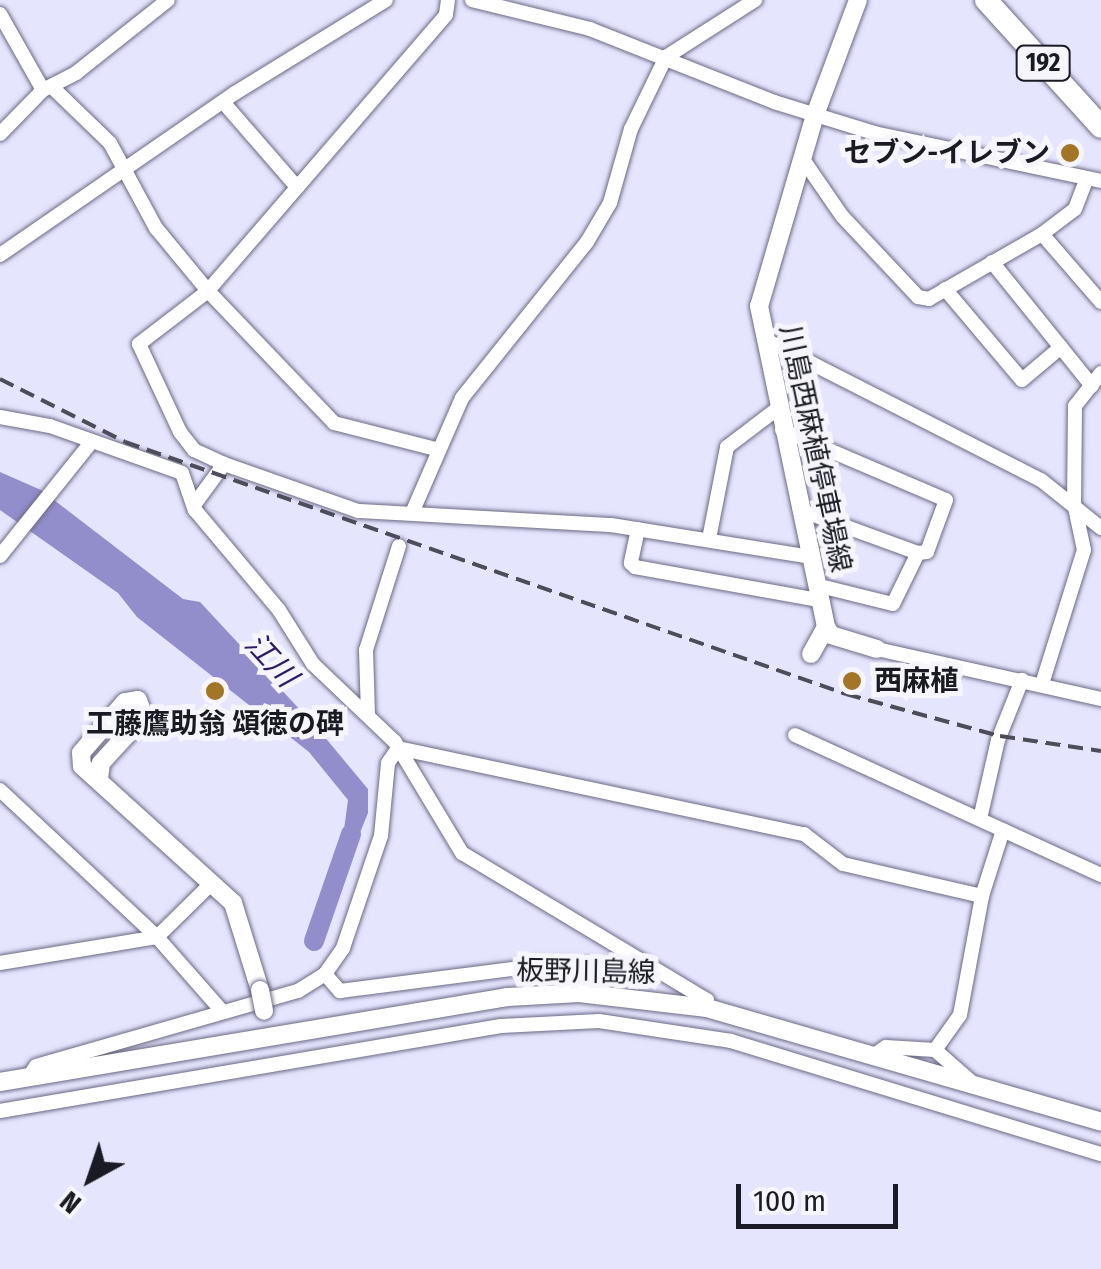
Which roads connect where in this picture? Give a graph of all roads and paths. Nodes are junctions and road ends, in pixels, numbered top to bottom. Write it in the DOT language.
graph roads {
  1 [pos="168,0"];
  2 [pos="386,0"];
  3 [pos="448,0"];
  4 [pos="472,0"];
  5 [pos="755,0"];
  6 [pos="858,0"];
  7 [pos="986,0"];
  8 [pos="0,14"];
  9 [pos="666,56"];
  10 [pos="48,88"];
  11 [pos="223,102"];
  12 [pos="816,115"];
  13 [pos="1101,127"];
  14 [pos="0,134"];
  15 [pos="802,158"];
  16 [pos="127,170"];
  17 [pos="1094,179"];
  18 [pos="298,188"];
  19 [pos="1042,234"];
  20 [pos="2,250"];
  21 [pos="992,262"];
  22 [pos="945,289"];
  23 [pos="208,292"];
  24 [pos="1101,302"];
  25 [pos="761,338"];
  26 [pos="1061,347"];
  27 [pos="1097,380"];
  28 [pos="777,409"];
  29 [pos="0,417"];
  30 [pos="782,430"];
  31 [pos="92,441"];
  32 [pos="436,449"];
  33 [pos="224,464"];
  34 [pos="182,473"];
  35 [pos="212,483"];
  36 [pos="1074,503"];
  37 [pos="194,505"];
  38 [pos="800,510"];
  39 [pos="412,513"];
  40 [pos="1101,528"];
  41 [pos="638,529"];
  42 [pos="708,538"];
  43 [pos="399,546"];
  44 [pos="918,553"];
  45 [pos="0,556"];
  46 [pos="810,557"];
  47 [pos="818,593"];
  48 [pos="826,627"];
  49 [pos="876,649"];
  50 [pos="811,654"];
  51 [pos="1022,680"];
  52 [pos="1042,684"];
  53 [pos="1101,699"];
  54 [pos="368,714"];
  55 [pos="795,735"];
  56 [pos="398,748"];
  57 [pos="99,778"];
  58 [pos="0,790"];
  59 [pos="980,819"];
  60 [pos="1004,830"];
  61 [pos="1101,875"];
  62 [pos="213,882"];
  63 [pos="982,896"];
  64 [pos="158,937"];
  65 [pos="0,963"];
  66 [pos="645,966"];
  67 [pos="325,974"];
  68 [pos="707,1008"];
  69 [pos="220,1009"];
  70 [pos="269,1035"];
  71 [pos="935,1050"];
  72 [pos="878,1053"];
  73 [pos="28,1078"];
  74 [pos="0,1082"];
  75 [pos="974,1085"];
  76 [pos="0,1111"];
  77 [pos="1101,1122"];
  78 [pos="1101,1154"];
  1 -- 10 [label="street"];
  2 -- 11 [label="street"];
  3 -- 18 [label="street"];
  4 -- 9 [label="street"];
  5 -- 9 [label="street"];
  6 -- 12 [label="main road, 川島西麻植停車場線"];
  7 -- 13 [label="highway, 192"];
  8 -- 10 [label="street"];
  9 -- 12 [label="street"];
  9 -- 32 [label="street"];
  10 -- 14 [label="street"];
  10 -- 16 [label="street"];
  11 -- 16 [label="street"];
  11 -- 18 [label="street"];
  12 -- 15 [label="main road, 川島西麻植停車場線"];
  12 -- 17 [label="street"];
  15 -- 22 [label="street"];
  15 -- 25 [label="main road, 川島西麻植停車場線"];
  16 -- 20 [label="street"];
  16 -- 23 [label="street"];
  17 -- 19 [label="street"];
  18 -- 23 [label="street"];
  19 -- 21 [label="street"];
  19 -- 24 [label="street"];
  21 -- 22 [label="street"];
  21 -- 26 [label="street"];
  22 -- 26 [label="street"];
  23 -- 32 [label="street"];
  23 -- 33 [label="street"];
  25 -- 28 [label="main road, 川島西麻植停車場線"];
  25 -- 36 [label="street"];
  26 -- 27 [label="street"];
  27 -- 36 [label="street"];
  28 -- 30 [label="main road, 川島西麻植停車場線"];
  28 -- 42 [label="street"];
  29 -- 31 [label="street"];
  30 -- 38 [label="main road, 川島西麻植停車場線"];
  30 -- 44 [label="street"];
  31 -- 34 [label="street"];
  31 -- 45 [label="street"];
  32 -- 39 [label="street"];
  33 -- 35 [label="street"];
  33 -- 39 [label="street"];
  34 -- 35 [label="street"];
  34 -- 37 [label="street"];
  35 -- 37 [label="street"];
  36 -- 40 [label="street"];
  36 -- 52 [label="street"];
  37 -- 54 [label="street"];
  38 -- 44 [label="street"];
  38 -- 46 [label="main road, 川島西麻植停車場線"];
  39 -- 41 [label="street"];
  41 -- 42 [label="street"];
  41 -- 47 [label="street"];
  42 -- 46 [label="street"];
  43 -- 54 [label="street"];
  44 -- 47 [label="street"];
  46 -- 47 [label="main road, 川島西麻植停車場線"];
  47 -- 48 [label="main road, 川島西麻植停車場線"];
  48 -- 49 [label="main road"];
  48 -- 50 [label="main road"];
  49 -- 51 [label="street"];
  51 -- 52 [label="street"];
  51 -- 59 [label="street"];
  52 -- 53 [label="street"];
  54 -- 56 [label="street"];
  55 -- 59 [label="street"];
  56 -- 63 [label="street"];
  56 -- 66 [label="street"];
  56 -- 67 [label="street"];
  57 -- 62 [label="main road"];
  58 -- 64 [label="street"];
  59 -- 60 [label="street"];
  60 -- 61 [label="street"];
  60 -- 63 [label="street"];
  62 -- 64 [label="street"];
  62 -- 70 [label="main road, bridge"];
  63 -- 71 [label="street"];
  64 -- 65 [label="street"];
  64 -- 69 [label="street"];
  66 -- 67 [label="street"];
  66 -- 68 [label="street"];
  67 -- 69 [label="street"];
  68 -- 70 [label="main road, 板野川島線"];
  68 -- 72 [label="main road, 板野川島線"];
  69 -- 73 [label="street"];
  70 -- 73 [label="main road, 板野川島線"];
  71 -- 72 [label="street"];
  71 -- 75 [label="street"];
  72 -- 75 [label="main road, 板野川島線"];
  73 -- 74 [label="main road, 板野川島線"];
  75 -- 77 [label="main road, 板野川島線"];
  76 -- 78 [label="street"];
}
